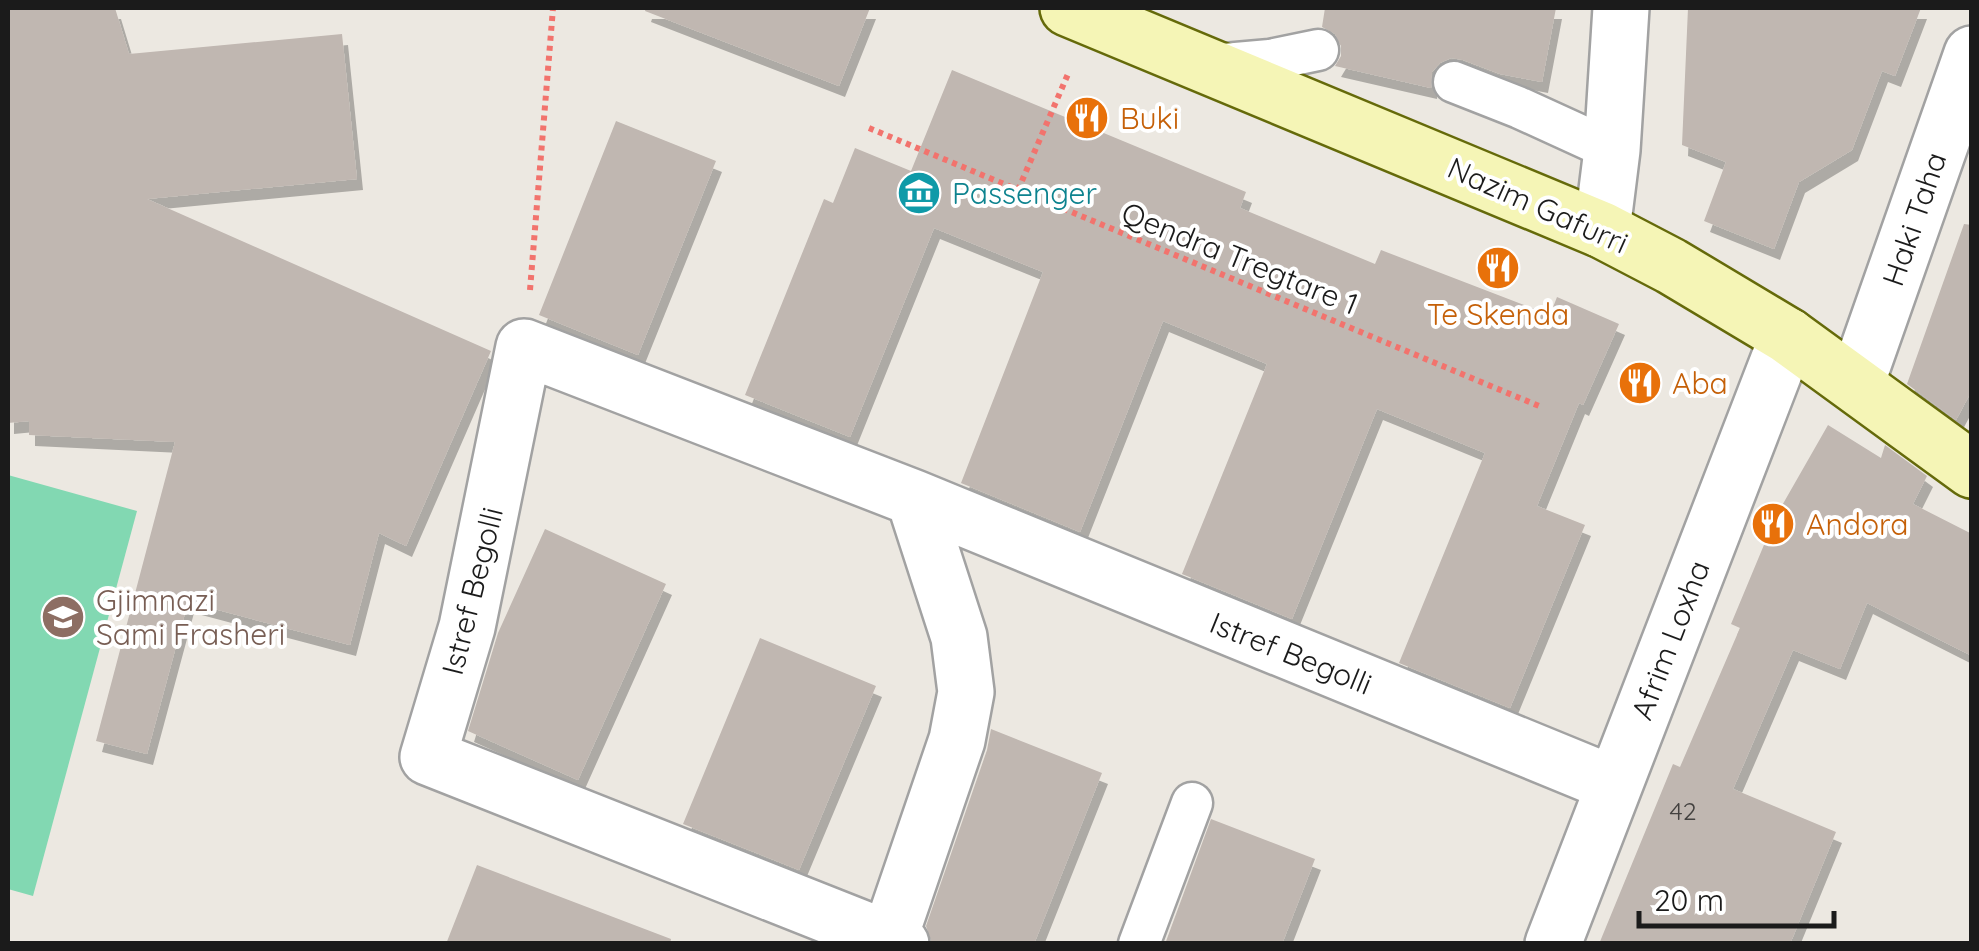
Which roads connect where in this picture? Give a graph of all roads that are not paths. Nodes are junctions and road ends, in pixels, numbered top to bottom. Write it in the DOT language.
graph roads {
  1 [pos="1620,8"];
  2 [pos="1080,12"];
  3 [pos="1318,50"];
  4 [pos="1972,54"];
  5 [pos="1211,66"];
  6 [pos="1454,82"];
  7 [pos="1612,150"];
  8 [pos="1602,230"];
  9 [pos="1788,336"];
  10 [pos="1856,384"];
  11 [pos="1972,470"];
  12 [pos="914,498"];
  13 [pos="1613,784"];
  14 [pos="1192,803"];
  15 [pos="895,941"];
  16 [pos="1140,944"];
  17 [pos="1552,944"];
  1 -- 7 [label="street"];
  2 -- 5 [label="street, Nazim Gafurri"];
  3 -- 5 [label="lane"];
  4 -- 10 [label="street, Haki Taha"];
  5 -- 8 [label="street, Nazim Gafurri"];
  6 -- 7 [label="lane"];
  7 -- 8 [label="street"];
  8 -- 9 [label="street, Nazim Gafurri"];
  9 -- 10 [label="street, Nazim Gafurri"];
  9 -- 13 [label="street, Afrim Loxha"];
  10 -- 11 [label="street, Nazim Gafurri"];
  12 -- 13 [label="street, Istref Begolli"];
  12 -- 15 [label="street, Istref Begolli"];
  12 -- 15 [label="street, Istref Begolli"];
  13 -- 17 [label="street, Afrim Loxha"];
  14 -- 16 [label="lane"];
}
